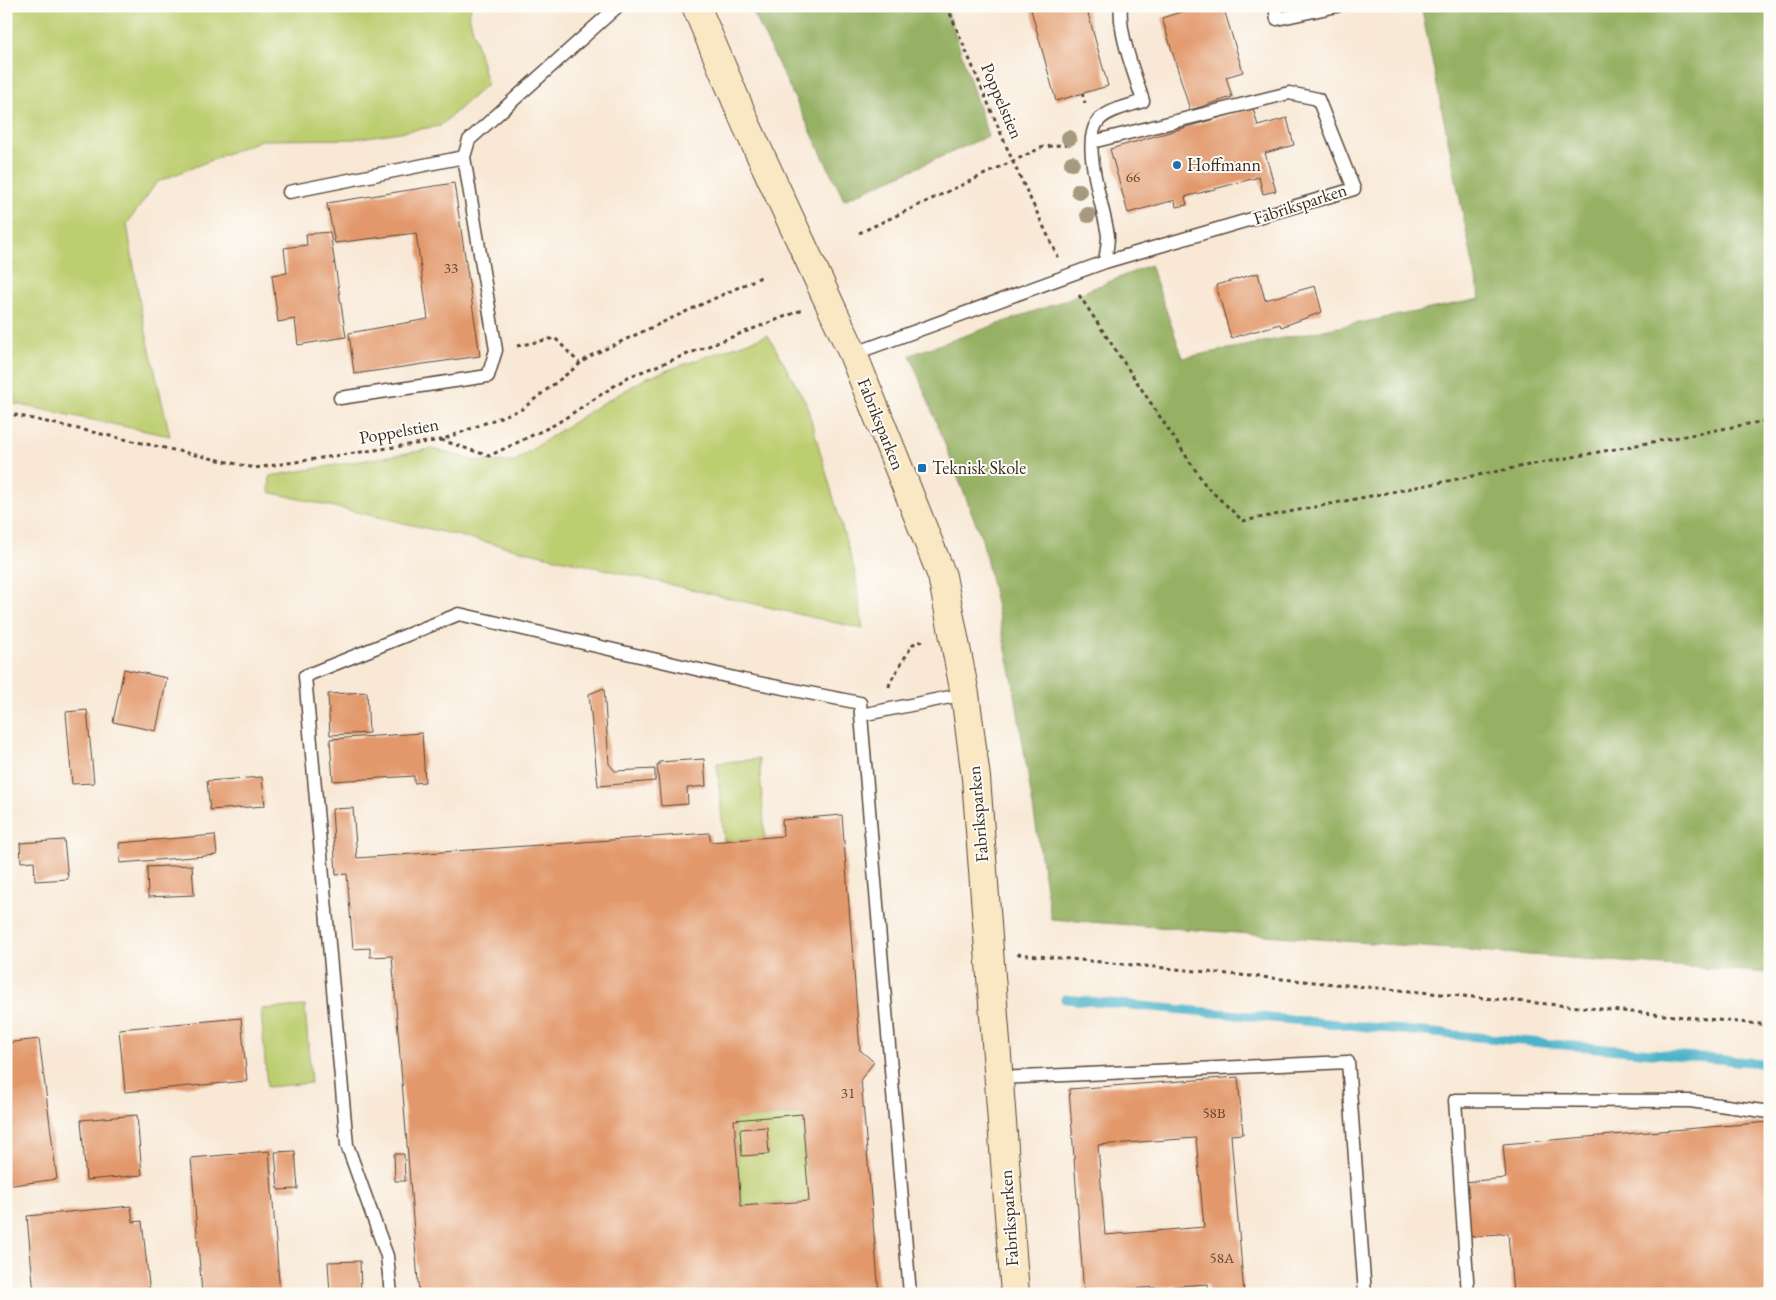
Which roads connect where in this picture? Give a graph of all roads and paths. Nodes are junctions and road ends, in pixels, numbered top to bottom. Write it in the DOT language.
graph roads {
  1 [pos="618,6"];
  2 [pos="696,6"];
  3 [pos="947,6"];
  4 [pos="1121,6"];
  5 [pos="1275,6"];
  6 [pos="1337,6"];
  7 [pos="1092,142"];
  8 [pos="464,157"];
  9 [pos="1013,162"];
  10 [pos="289,192"];
  11 [pos="859,233"];
  12 [pos="1105,262"];
  13 [pos="763,276"];
  14 [pos="1067,276"];
  15 [pos="828,300"];
  16 [pos="496,350"];
  17 [pos="853,354"];
  18 [pos="580,364"];
  19 [pos="340,398"];
  20 [pos="6,413"];
  21 [pos="1770,420"];
  22 [pos="441,440"];
  23 [pos="913,644"];
  24 [pos="965,694"];
  25 [pos="884,711"];
  26 [pos="861,715"];
  27 [pos="989,952"];
  28 [pos="1770,1025"];
  29 [pos="998,1078"];
  30 [pos="1770,1112"];
  31 [pos="391,1294"];
  32 [pos="910,1294"];
  33 [pos="1015,1294"];
  34 [pos="1365,1294"];
  35 [pos="1468,1294"];
  1 -- 8 [label="lane"];
  2 -- 15 [label="street, Fabriksparken"];
  3 -- 9 [label="path, Poppelstien"];
  4 -- 7 [label="lane"];
  5 -- 6 [label="lane"];
  7 -- 9 [label="path"];
  7 -- 12 [label="lane"];
  7 -- 12 [label="lane, Fabriksparken"];
  8 -- 10 [label="lane"];
  8 -- 16 [label="lane"];
  9 -- 11 [label="path, Poppelstien"];
  9 -- 14 [label="path"];
  12 -- 14 [label="lane, Fabriksparken"];
  13 -- 18 [label="path, Poppelstien"];
  14 -- 17 [label="lane, Fabriksparken"];
  14 -- 21 [label="path"];
  15 -- 17 [label="street, Fabriksparken"];
  15 -- 22 [label="path"];
  16 -- 18 [label="path"];
  16 -- 19 [label="lane"];
  17 -- 24 [label="street, Fabriksparken"];
  18 -- 22 [label="path, Poppelstien"];
  20 -- 22 [label="path, Poppelstien"];
  23 -- 25 [label="path"];
  24 -- 25 [label="lane"];
  24 -- 27 [label="street, Fabriksparken"];
  25 -- 26 [label="lane"];
  26 -- 31 [label="lane"];
  26 -- 32 [label="lane"];
  27 -- 28 [label="path"];
  27 -- 29 [label="street, Fabriksparken"];
  29 -- 33 [label="street, Fabriksparken"];
  29 -- 34 [label="lane"];
  30 -- 35 [label="lane"];
}
